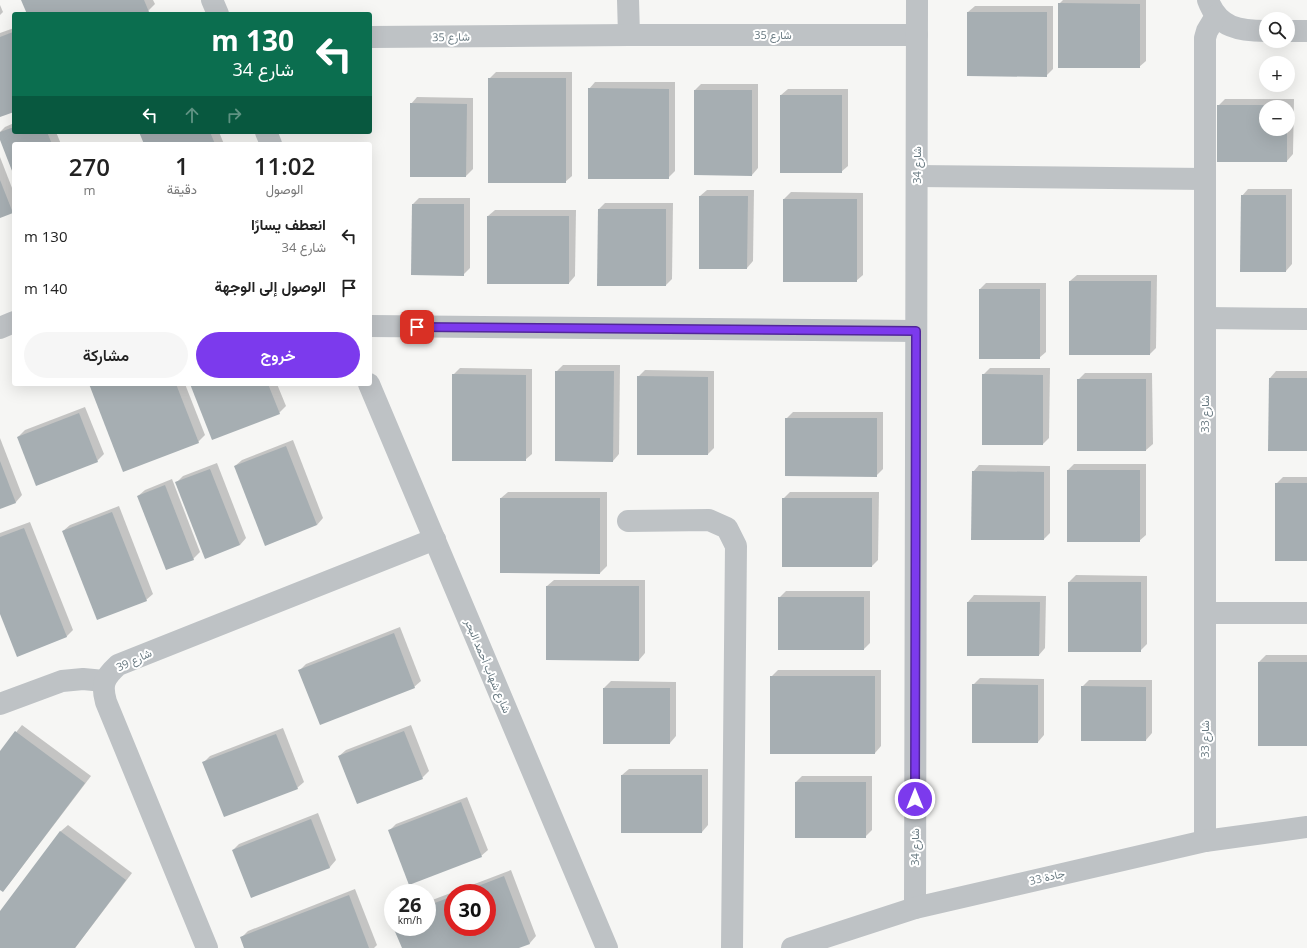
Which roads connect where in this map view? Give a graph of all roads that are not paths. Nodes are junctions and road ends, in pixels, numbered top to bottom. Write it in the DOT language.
graph roads {
  1 [pos="212,0"];
  2 [pos="628,0"];
  3 [pos="917,0"];
  4 [pos="1212,8"];
  5 [pos="217,12"];
  6 [pos="1259,31"];
  7 [pos="1295,31"];
  8 [pos="1307,31"];
  9 [pos="629,35"];
  10 [pos="917,35"];
  11 [pos="372,37"];
  12 [pos="917,176"];
  13 [pos="1205,179"];
  14 [pos="1205,318"];
  15 [pos="1307,319"];
  16 [pos="12,323"];
  17 [pos="372,326"];
  18 [pos="0,328"];
  19 [pos="916,331"];
  20 [pos="370,386"];
  21 [pos="628,521"];
  22 [pos="435,539"];
  23 [pos="1205,613"];
  24 [pos="1307,613"];
  25 [pos="104,681"];
  26 [pos="0,704"];
  27 [pos="1307,827"];
  28 [pos="1205,841"];
  29 [pos="915,908"];
  30 [pos="207,948"];
  31 [pos="607,948"];
  32 [pos="732,948"];
  33 [pos="792,948"];
  1 -- 5 [label="street"];
  2 -- 9 [label="street"];
  3 -- 10 [label="street, شارع 34"];
  4 -- 6 [label="street"];
  4 -- 13 [label="street, شارع 33"];
  7 -- 8 [label="street"];
  9 -- 10 [label="street, شارع 35"];
  9 -- 11 [label="street, شارع 35"];
  10 -- 12 [label="street, شارع 34"];
  12 -- 13 [label="street"];
  12 -- 19 [label="street, شارع 34"];
  13 -- 14 [label="street, شارع 33"];
  14 -- 15 [label="street"];
  14 -- 23 [label="street, شارع 33"];
  16 -- 18 [label="street"];
  17 -- 19 [label="street"];
  19 -- 29 [label="street, شارع 34"];
  20 -- 22 [label="street, شارع شهاب أحمد البحر"];
  21 -- 32 [label="street"];
  22 -- 25 [label="street, شارع 39"];
  22 -- 31 [label="street, شارع شهاب أحمد البحر"];
  23 -- 24 [label="street"];
  23 -- 28 [label="street, شارع 33"];
  25 -- 26 [label="street"];
  25 -- 30 [label="street"];
  27 -- 28 [label="street, جادة 33"];
  28 -- 29 [label="street, جادة 33"];
  29 -- 33 [label="street, جادة 33"];
}
